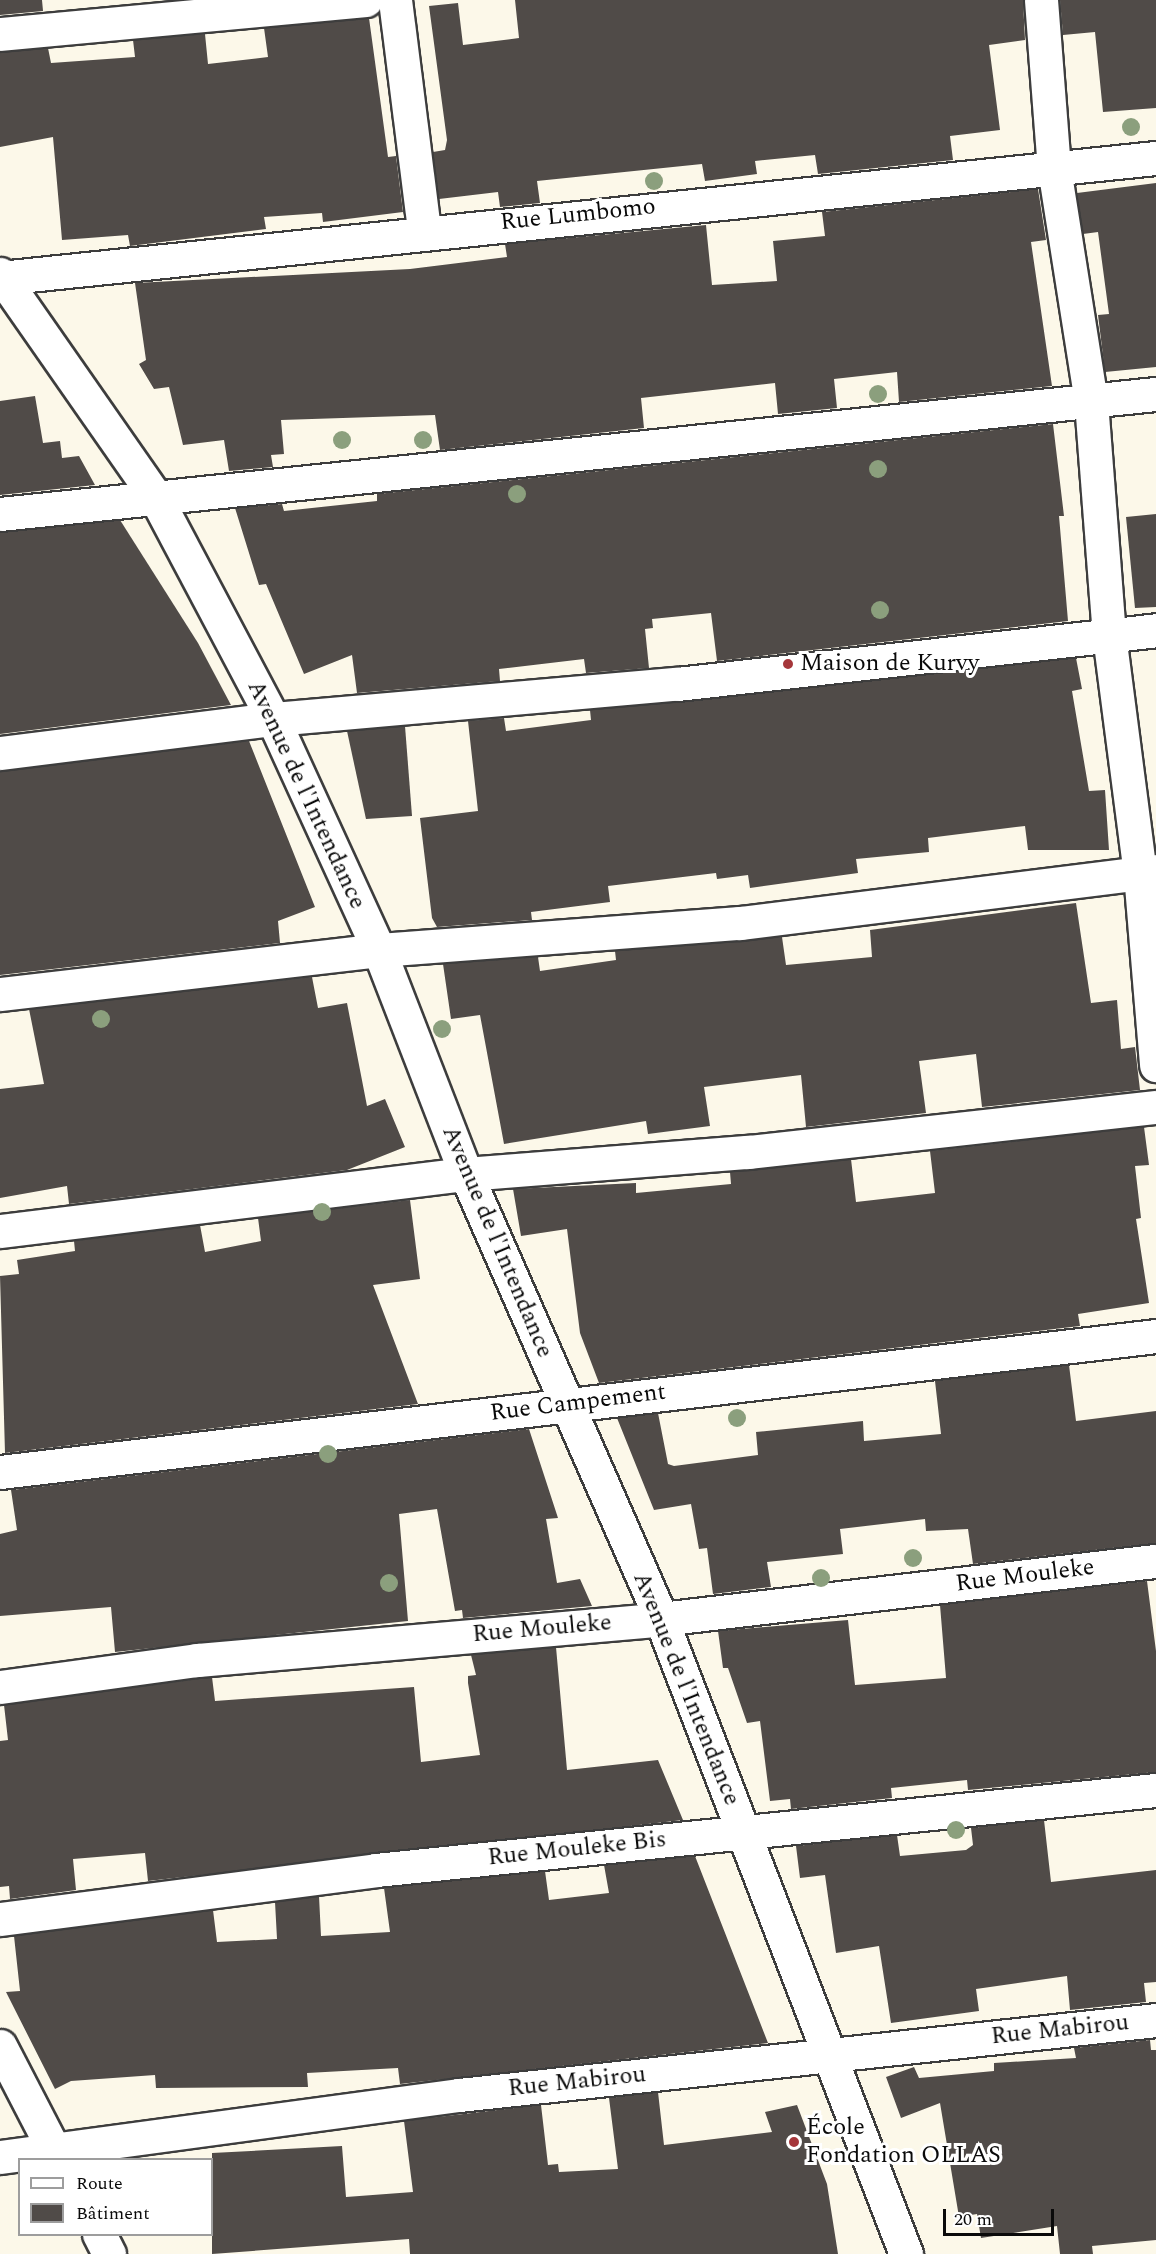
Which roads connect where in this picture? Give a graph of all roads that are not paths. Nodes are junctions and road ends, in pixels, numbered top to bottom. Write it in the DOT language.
graph roads {
  1 [pos="365,0"];
  2 [pos="394,0"];
  3 [pos="1041,0"];
  4 [pos="0,34"];
  5 [pos="1156,158"];
  6 [pos="1054,168"];
  7 [pos="424,230"];
  8 [pos="1,276"];
  9 [pos="1156,394"];
  10 [pos="1091,402"];
  11 [pos="156,498"];
  12 [pos="0,514"];
  13 [pos="1156,630"];
  14 [pos="1109,635"];
  15 [pos="273,719"];
  16 [pos="0,753"];
  17 [pos="1148,872"];
  18 [pos="379,950"];
  19 [pos="0,994"];
  20 [pos="1156,1065"];
  21 [pos="1156,1107"];
  22 [pos="466,1174"];
  23 [pos="0,1232"];
  24 [pos="1156,1336"];
  25 [pos="566,1404"];
  26 [pos="0,1472"];
  27 [pos="1156,1561"];
  28 [pos="661,1619"];
  29 [pos="0,1687"];
  30 [pos="1156,1790"];
  31 [pos="743,1831"];
  32 [pos="0,1919"];
  33 [pos="1156,2019"];
  34 [pos="0,2046"];
  35 [pos="828,2054"];
  36 [pos="58,2156"];
  37 [pos="0,2157"];
  38 [pos="100,2236"];
  39 [pos="110,2254"];
  40 [pos="906,2254"];
  1 -- 4 [label="street"];
  2 -- 7 [label="street"];
  3 -- 6 [label="street"];
  5 -- 6 [label="street, Rue Lumbomo"];
  6 -- 7 [label="street, Rue Lumbomo"];
  6 -- 10 [label="street"];
  7 -- 8 [label="street, Rue Lumbomo"];
  8 -- 11 [label="street, Avenue de l'Intendance"];
  9 -- 10 [label="street"];
  10 -- 11 [label="street"];
  10 -- 14 [label="street"];
  11 -- 12 [label="street"];
  11 -- 15 [label="street, Avenue de l'Intendance"];
  13 -- 14 [label="street"];
  14 -- 15 [label="street"];
  14 -- 17 [label="street"];
  15 -- 16 [label="street"];
  15 -- 18 [label="street, Avenue de l'Intendance"];
  17 -- 18 [label="street"];
  17 -- 20 [label="street"];
  18 -- 19 [label="street"];
  18 -- 22 [label="street, Avenue de l'Intendance"];
  21 -- 22 [label="street"];
  22 -- 23 [label="street"];
  22 -- 25 [label="street, Avenue de l'Intendance"];
  24 -- 25 [label="street, Rue Campement"];
  25 -- 26 [label="street, Rue Campement"];
  25 -- 28 [label="street, Avenue de l'Intendance"];
  27 -- 28 [label="street, Rue Mouleke"];
  28 -- 29 [label="street, Rue Mouleke"];
  28 -- 31 [label="street, Avenue de l'Intendance"];
  30 -- 31 [label="street, Rue Mouleke Bis"];
  31 -- 32 [label="street, Rue Mouleke Bis"];
  31 -- 35 [label="street, Avenue de l'Intendance"];
  33 -- 35 [label="street, Rue Mabirou"];
  34 -- 36 [label="street"];
  35 -- 36 [label="street, Rue Mabirou"];
  35 -- 40 [label="street, Avenue de l'Intendance"];
  36 -- 37 [label="street, Rue Mabirou"];
  38 -- 39 [label="street"];
}
